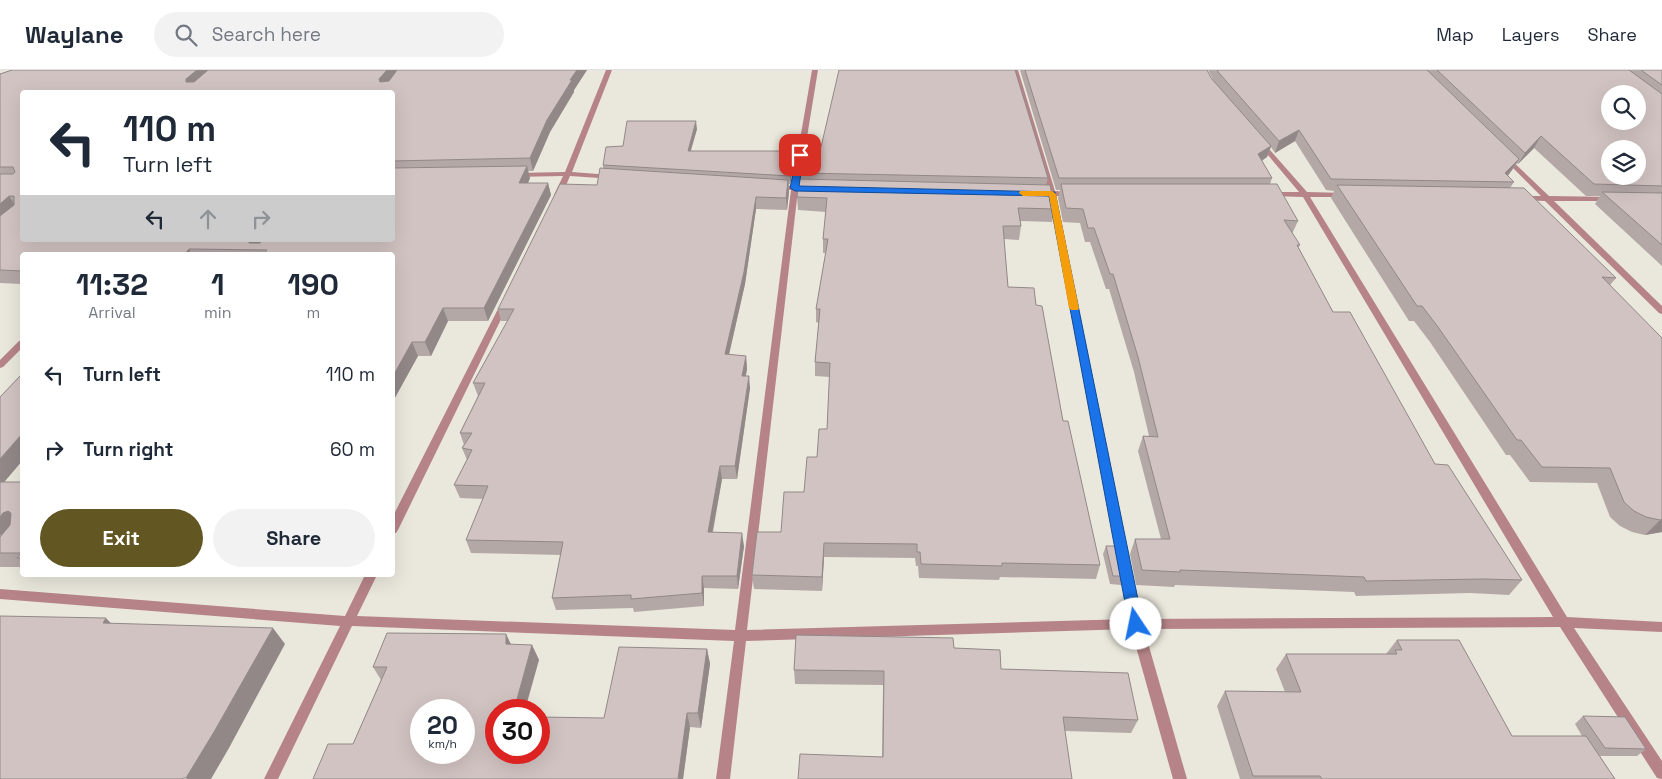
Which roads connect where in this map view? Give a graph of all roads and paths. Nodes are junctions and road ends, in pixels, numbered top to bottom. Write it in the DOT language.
graph roads {
  1 [pos="609,70"];
  2 [pos="815,70"];
  3 [pos="1016,70"];
  4 [pos="1255,137"];
  5 [pos="1498,151"];
  6 [pos="568,174"];
  7 [pos="510,175"];
  8 [pos="618,177"];
  9 [pos="765,186"];
  10 [pos="795,188"];
  11 [pos="824,189"];
  12 [pos="1032,193"];
  13 [pos="1052,194"];
  14 [pos="1081,194"];
  15 [pos="1257,194"];
  16 [pos="1305,194"];
  17 [pos="1354,195"];
  18 [pos="1508,197"];
  19 [pos="1546,198"];
  20 [pos="555,200"];
  21 [pos="1624,200"];
  22 [pos="507,299"];
  23 [pos="1662,311"];
  24 [pos="20,345"];
  25 [pos="0,365"];
  26 [pos="395,524"];
  27 [pos="369,577"];
  28 [pos="0,594"];
  29 [pos="348,621"];
  30 [pos="1563,622"];
  31 [pos="1136,624"];
  32 [pos="1662,627"];
  33 [pos="740,636"];
  34 [pos="1662,773"];
  35 [pos="270,779"];
  36 [pos="723,779"];
  37 [pos="1180,779"];
  1 -- 6 [label="street"];
  2 -- 10 [label="street"];
  3 -- 13 [label="street"];
  4 -- 16 [label="street"];
  5 -- 19 [label="street"];
  6 -- 7 [label="street"];
  6 -- 8 [label="street"];
  6 -- 20 [label="street"];
  9 -- 10 [label="street"];
  10 -- 11 [label="street"];
  10 -- 33 [label="street"];
  12 -- 13 [label="street"];
  13 -- 14 [label="street"];
  13 -- 31 [label="street"];
  15 -- 16 [label="street"];
  16 -- 17 [label="street"];
  16 -- 30 [label="street"];
  18 -- 19 [label="street"];
  19 -- 21 [label="street"];
  19 -- 23 [label="street"];
  22 -- 26 [label="street"];
  24 -- 25 [label="street"];
  27 -- 29 [label="street"];
  28 -- 29 [label="street"];
  29 -- 33 [label="street"];
  29 -- 35 [label="street"];
  30 -- 31 [label="street"];
  30 -- 32 [label="street"];
  30 -- 34 [label="street"];
  31 -- 33 [label="street"];
  31 -- 37 [label="street"];
  33 -- 36 [label="street"];
}
